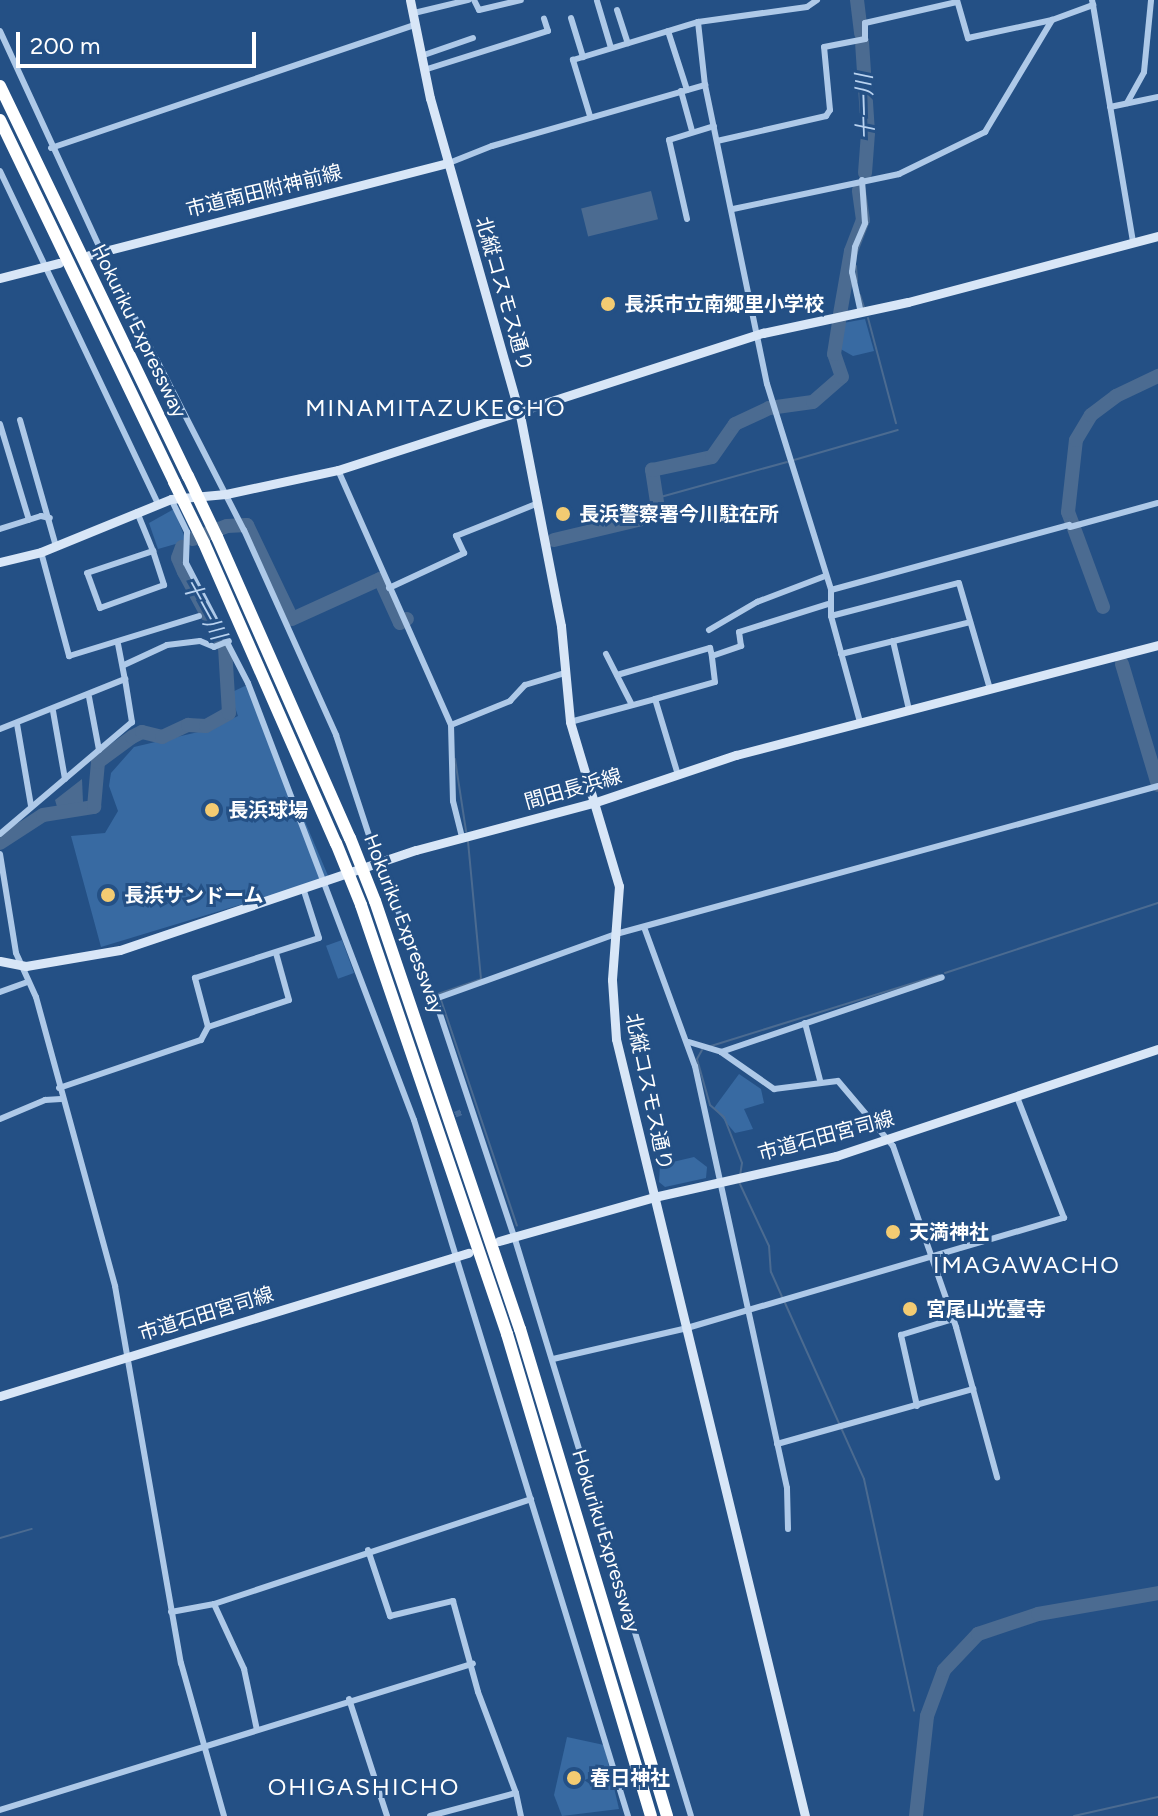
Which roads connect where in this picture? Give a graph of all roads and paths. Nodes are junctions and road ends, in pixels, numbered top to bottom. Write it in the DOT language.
graph roads {
  1 [pos="410,0"];
  2 [pos="471,0"];
  3 [pos="521,0"];
  4 [pos="817,0"];
  5 [pos="1151,0"];
  6 [pos="597,1"];
  7 [pos="957,1"];
  8 [pos="1094,1"];
  9 [pos="617,10"];
  10 [pos="414,13"];
  11 [pos="571,18"];
  12 [pos="544,19"];
  13 [pos="1052,20"];
  14 [pos="698,22"];
  15 [pos="415,25"];
  16 [pos="0,31"];
  17 [pos="668,31"];
  18 [pos="473,38"];
  19 [pos="628,43"];
  20 [pos="611,48"];
  21 [pos="421,56"];
  22 [pos="583,57"];
  23 [pos="424,70"];
  24 [pos="705,85"];
  25 [pos="0,86"];
  26 [pos="684,90"];
  27 [pos="1158,97"];
  28 [pos="1127,103"];
  29 [pos="1110,107"];
  30 [pos="590,116"];
  31 [pos="0,120"];
  32 [pos="714,126"];
  33 [pos="692,131"];
  34 [pos="717,141"];
  35 [pos="51,148"];
  36 [pos="448,163"];
  37 [pos="0,171"];
  38 [pos="862,180"];
  39 [pos="733,209"];
  40 [pos="687,219"];
  41 [pos="1158,236"];
  42 [pos="1133,242"];
  43 [pos="101,251"];
  44 [pos="89,255"];
  45 [pos="59,263"];
  46 [pos="46,266"];
  47 [pos="0,278"];
  48 [pos="861,313"];
  49 [pos="756,336"];
  50 [pos="520,415"];
  51 [pos="20,420"];
  52 [pos="0,424"];
  53 [pos="338,470"];
  54 [pos="226,494"];
  55 [pos="171,499"];
  56 [pos="158,503"];
  57 [pos="1158,503"];
  58 [pos="536,504"];
  59 [pos="137,512"];
  60 [pos="50,518"];
  61 [pos="29,520"];
  62 [pos="0,529"];
  63 [pos="56,546"];
  64 [pos="153,551"];
  65 [pos="41,552"];
  66 [pos="0,562"];
  67 [pos="825,576"];
  68 [pos="389,588"];
  69 [pos="831,590"];
  70 [pos="828,604"];
  71 [pos="199,616"];
  72 [pos="831,616"];
  73 [pos="970,622"];
  74 [pos="709,630"];
  75 [pos="893,641"];
  76 [pos="228,642"];
  77 [pos="118,644"];
  78 [pos="1158,645"];
  79 [pos="606,654"];
  80 [pos="841,654"];
  81 [pos="712,656"];
  82 [pos="124,665"];
  83 [pos="565,673"];
  84 [pos="617,675"];
  85 [pos="125,679"];
  86 [pos="990,689"];
  87 [pos="89,697"];
  88 [pos="655,699"];
  89 [pos="632,705"];
  90 [pos="909,710"];
  91 [pos="53,711"];
  92 [pos="570,722"];
  93 [pos="860,722"];
  94 [pos="17,724"];
  95 [pos="451,725"];
  96 [pos="0,729"];
  97 [pos="99,750"];
  98 [pos="678,775"];
  99 [pos="65,779"];
  100 [pos="1154,787"];
  101 [pos="593,803"];
  102 [pos="31,806"];
  103 [pos="0,834"];
  104 [pos="462,838"];
  105 [pos="0,854"];
  106 [pos="378,863"];
  107 [pos="327,883"];
  108 [pos="304,891"];
  109 [pos="644,927"];
  110 [pos="616,934"];
  111 [pos="276,953"];
  112 [pos="0,961"];
  113 [pos="26,966"];
  114 [pos="942,977"];
  115 [pos="28,982"];
  116 [pos="0,992"];
  117 [pos="435,999"];
  118 [pos="805,1023"];
  119 [pos="208,1027"];
  120 [pos="689,1042"];
  121 [pos="1158,1049"];
  122 [pos="721,1052"];
  123 [pos="820,1080"];
  124 [pos="59,1088"];
  125 [pos="1017,1097"];
  126 [pos="61,1099"];
  127 [pos="472,1108"];
  128 [pos="462,1112"];
  129 [pos="0,1119"];
  130 [pos="428,1125"];
  131 [pos="417,1129"];
  132 [pos="889,1140"];
  133 [pos="721,1182"];
  134 [pos="654,1197"];
  135 [pos="514,1236"];
  136 [pos="499,1241"];
  137 [pos="469,1253"];
  138 [pos="455,1257"];
  139 [pos="931,1258"];
  140 [pos="748,1310"];
  141 [pos="953,1319"];
  142 [pos="687,1328"];
  143 [pos="127,1357"];
  144 [pos="553,1359"];
  145 [pos="973,1389"];
  146 [pos="0,1396"];
  147 [pos="917,1406"];
  148 [pos="777,1444"];
  149 [pos="997,1477"];
  150 [pos="531,1499"];
  151 [pos="788,1529"];
  152 [pos="368,1550"];
  153 [pos="214,1604"];
  154 [pos="171,1612"];
  155 [pos="473,1664"];
  156 [pos="349,1699"];
  157 [pos="257,1730"];
  158 [pos="203,1749"];
  159 [pos="516,1793"];
  160 [pos="0,1810"];
  161 [pos="628,1815"];
  162 [pos="224,1816"];
  163 [pos="387,1816"];
  164 [pos="430,1816"];
  165 [pos="521,1816"];
  166 [pos="619,1816"];
  167 [pos="651,1816"];
  168 [pos="667,1816"];
  169 [pos="691,1816"];
  170 [pos="805,1816"];
  1 -- 10 [label="street, 北縦コスモス通り"];
  2 -- 3 [label="street"];
  2 -- 10 [label="street"];
  4 -- 14 [label="street"];
  5 -- 28 [label="street"];
  6 -- 20 [label="street"];
  7 -- 13 [label="street"];
  7 -- 34 [label="street"];
  8 -- 13 [label="street"];
  8 -- 29 [label="street"];
  9 -- 19 [label="street"];
  10 -- 15 [label="street, 北縦コスモス通り"];
  11 -- 22 [label="street"];
  12 -- 23 [label="street"];
  13 -- 38 [label="street"];
  14 -- 17 [label="street"];
  14 -- 24 [label="street"];
  15 -- 21 [label="street, 北縦コスモス通り"];
  15 -- 35 [label="street"];
  16 -- 35 [label="street"];
  17 -- 19 [label="street"];
  17 -- 26 [label="street"];
  18 -- 21 [label="street"];
  19 -- 20 [label="street"];
  20 -- 22 [label="street"];
  21 -- 23 [label="street, 北縦コスモス通り"];
  22 -- 30 [label="street"];
  23 -- 36 [label="street, 北縦コスモス通り"];
  24 -- 26 [label="street"];
  24 -- 32 [label="street"];
  25 -- 168 [label="highway, Hokuriku Expressway, bridge"];
  26 -- 30 [label="street"];
  26 -- 33 [label="street"];
  27 -- 28 [label="street"];
  28 -- 29 [label="street"];
  29 -- 42 [label="street"];
  30 -- 36 [label="street"];
  31 -- 167 [label="highway, Hokuriku Expressway, bridge"];
  32 -- 33 [label="street"];
  32 -- 34 [label="street"];
  33 -- 40 [label="street"];
  34 -- 39 [label="street"];
  35 -- 43 [label="street"];
  36 -- 43 [label="street, 市道南田附神前線"];
  36 -- 50 [label="street, 北縦コスモス通り"];
  37 -- 46 [label="street"];
  38 -- 39 [label="street"];
  38 -- 48 [label="street"];
  39 -- 49 [label="street"];
  41 -- 42 [label="street"];
  42 -- 48 [label="street"];
  43 -- 44 [label="street, 市道南田附神前線"];
  43 -- 54 [label="street"];
  45 -- 46 [label="street"];
  46 -- 47 [label="street"];
  46 -- 56 [label="street"];
  48 -- 49 [label="street"];
  49 -- 50 [label="street"];
  49 -- 67 [label="street"];
  50 -- 53 [label="street"];
  50 -- 58 [label="street, 北縦コスモス通り"];
  51 -- 60 [label="street"];
  52 -- 61 [label="street"];
  53 -- 54 [label="street"];
  53 -- 68 [label="street"];
  54 -- 55 [label="street"];
  54 -- 106 [label="street"];
  55 -- 56 [label="street"];
  55 -- 76 [label="street"];
  56 -- 59 [label="street"];
  57 -- 69 [label="street"];
  58 -- 68 [label="street"];
  58 -- 83 [label="street, 北縦コスモス通り"];
  59 -- 63 [label="street"];
  59 -- 64 [label="street"];
  60 -- 61 [label="street"];
  60 -- 63 [label="street"];
  61 -- 62 [label="street"];
  63 -- 65 [label="street"];
  64 -- 64 [label="street"];
  65 -- 66 [label="street"];
  65 -- 77 [label="street"];
  67 -- 69 [label="street"];
  67 -- 74 [label="street"];
  68 -- 95 [label="street"];
  69 -- 70 [label="street"];
  70 -- 72 [label="street"];
  70 -- 81 [label="street"];
  71 -- 77 [label="street"];
  72 -- 73 [label="street"];
  72 -- 80 [label="street"];
  73 -- 75 [label="street"];
  73 -- 86 [label="street"];
  75 -- 80 [label="street"];
  75 -- 90 [label="street"];
  76 -- 82 [label="street"];
  76 -- 107 [label="street"];
  77 -- 82 [label="street"];
  78 -- 86 [label="street, 間田長浜線"];
  79 -- 84 [label="street"];
  80 -- 93 [label="street"];
  81 -- 84 [label="street"];
  81 -- 88 [label="street"];
  82 -- 85 [label="street"];
  83 -- 92 [label="street, 北縦コスモス通り"];
  83 -- 95 [label="street"];
  84 -- 89 [label="street"];
  85 -- 87 [label="street"];
  85 -- 97 [label="street"];
  86 -- 90 [label="street, 間田長浜線"];
  87 -- 91 [label="street"];
  87 -- 97 [label="street"];
  88 -- 89 [label="street"];
  88 -- 98 [label="street"];
  89 -- 92 [label="street"];
  90 -- 93 [label="street, 間田長浜線"];
  91 -- 94 [label="street"];
  91 -- 99 [label="street"];
  92 -- 101 [label="street, 北縦コスモス通り"];
  93 -- 98 [label="street, 間田長浜線"];
  94 -- 96 [label="street"];
  94 -- 102 [label="street"];
  95 -- 104 [label="street"];
  97 -- 99 [label="street"];
  98 -- 101 [label="street, 間田長浜線"];
  99 -- 102 [label="street"];
  100 -- 109 [label="street"];
  101 -- 104 [label="street, 間田長浜線"];
  101 -- 110 [label="street, 北縦コスモス通り"];
  102 -- 103 [label="street"];
  104 -- 106 [label="street, 間田長浜線"];
  105 -- 113 [label="street"];
  106 -- 107 [label="street, 間田長浜線"];
  106 -- 117 [label="street"];
  107 -- 108 [label="street, 間田長浜線"];
  107 -- 131 [label="street"];
  108 -- 111 [label="street"];
  108 -- 113 [label="street, 間田長浜線"];
  109 -- 110 [label="street"];
  109 -- 120 [label="street"];
  110 -- 117 [label="street"];
  110 -- 134 [label="street, 北縦コスモス通り"];
  111 -- 119 [label="street"];
  111 -- 119 [label="street"];
  112 -- 113 [label="street, 間田長浜線"];
  113 -- 115 [label="street"];
  114 -- 118 [label="street"];
  115 -- 116 [label="street"];
  115 -- 124 [label="street"];
  117 -- 127 [label="street"];
  118 -- 122 [label="street"];
  118 -- 123 [label="street"];
  119 -- 124 [label="street"];
  120 -- 122 [label="street"];
  120 -- 133 [label="street"];
  121 -- 125 [label="street, 市道石田宮司線"];
  122 -- 123 [label="street"];
  123 -- 132 [label="street"];
  124 -- 126 [label="street"];
  125 -- 132 [label="street, 市道石田宮司線"];
  125 -- 139 [label="street"];
  126 -- 129 [label="street"];
  126 -- 143 [label="street"];
  127 -- 128 [label="street"];
  127 -- 135 [label="street"];
  130 -- 131 [label="street"];
  131 -- 138 [label="street"];
  132 -- 133 [label="street, 市道石田宮司線"];
  132 -- 139 [label="street"];
  133 -- 134 [label="street, 市道石田宮司線"];
  133 -- 140 [label="street"];
  134 -- 135 [label="street, 市道石田宮司線"];
  134 -- 142 [label="street, 北縦コスモス通り"];
  135 -- 136 [label="street, 市道石田宮司線"];
  135 -- 144 [label="street"];
  137 -- 138 [label="street, 市道石田宮司線"];
  138 -- 143 [label="street, 市道石田宮司線"];
  138 -- 150 [label="street"];
  139 -- 140 [label="street"];
  139 -- 141 [label="street"];
  140 -- 142 [label="street"];
  140 -- 148 [label="street"];
  141 -- 145 [label="street"];
  141 -- 147 [label="street"];
  142 -- 144 [label="street"];
  142 -- 170 [label="street, 北縦コスモス通り"];
  143 -- 146 [label="street, 市道石田宮司線"];
  143 -- 154 [label="street"];
  144 -- 169 [label="street"];
  145 -- 147 [label="street"];
  145 -- 149 [label="street"];
  147 -- 148 [label="street"];
  148 -- 151 [label="street"];
  150 -- 152 [label="street"];
  150 -- 161 [label="street"];
  152 -- 153 [label="street"];
  152 -- 155 [label="street"];
  153 -- 154 [label="street"];
  153 -- 157 [label="street"];
  154 -- 158 [label="street"];
  155 -- 156 [label="street"];
  155 -- 159 [label="street"];
  156 -- 157 [label="street"];
  156 -- 163 [label="street"];
  157 -- 158 [label="street"];
  158 -- 160 [label="street"];
  158 -- 162 [label="street"];
  159 -- 164 [label="street"];
  159 -- 165 [label="street"];
  161 -- 166 [label="street"];
}
